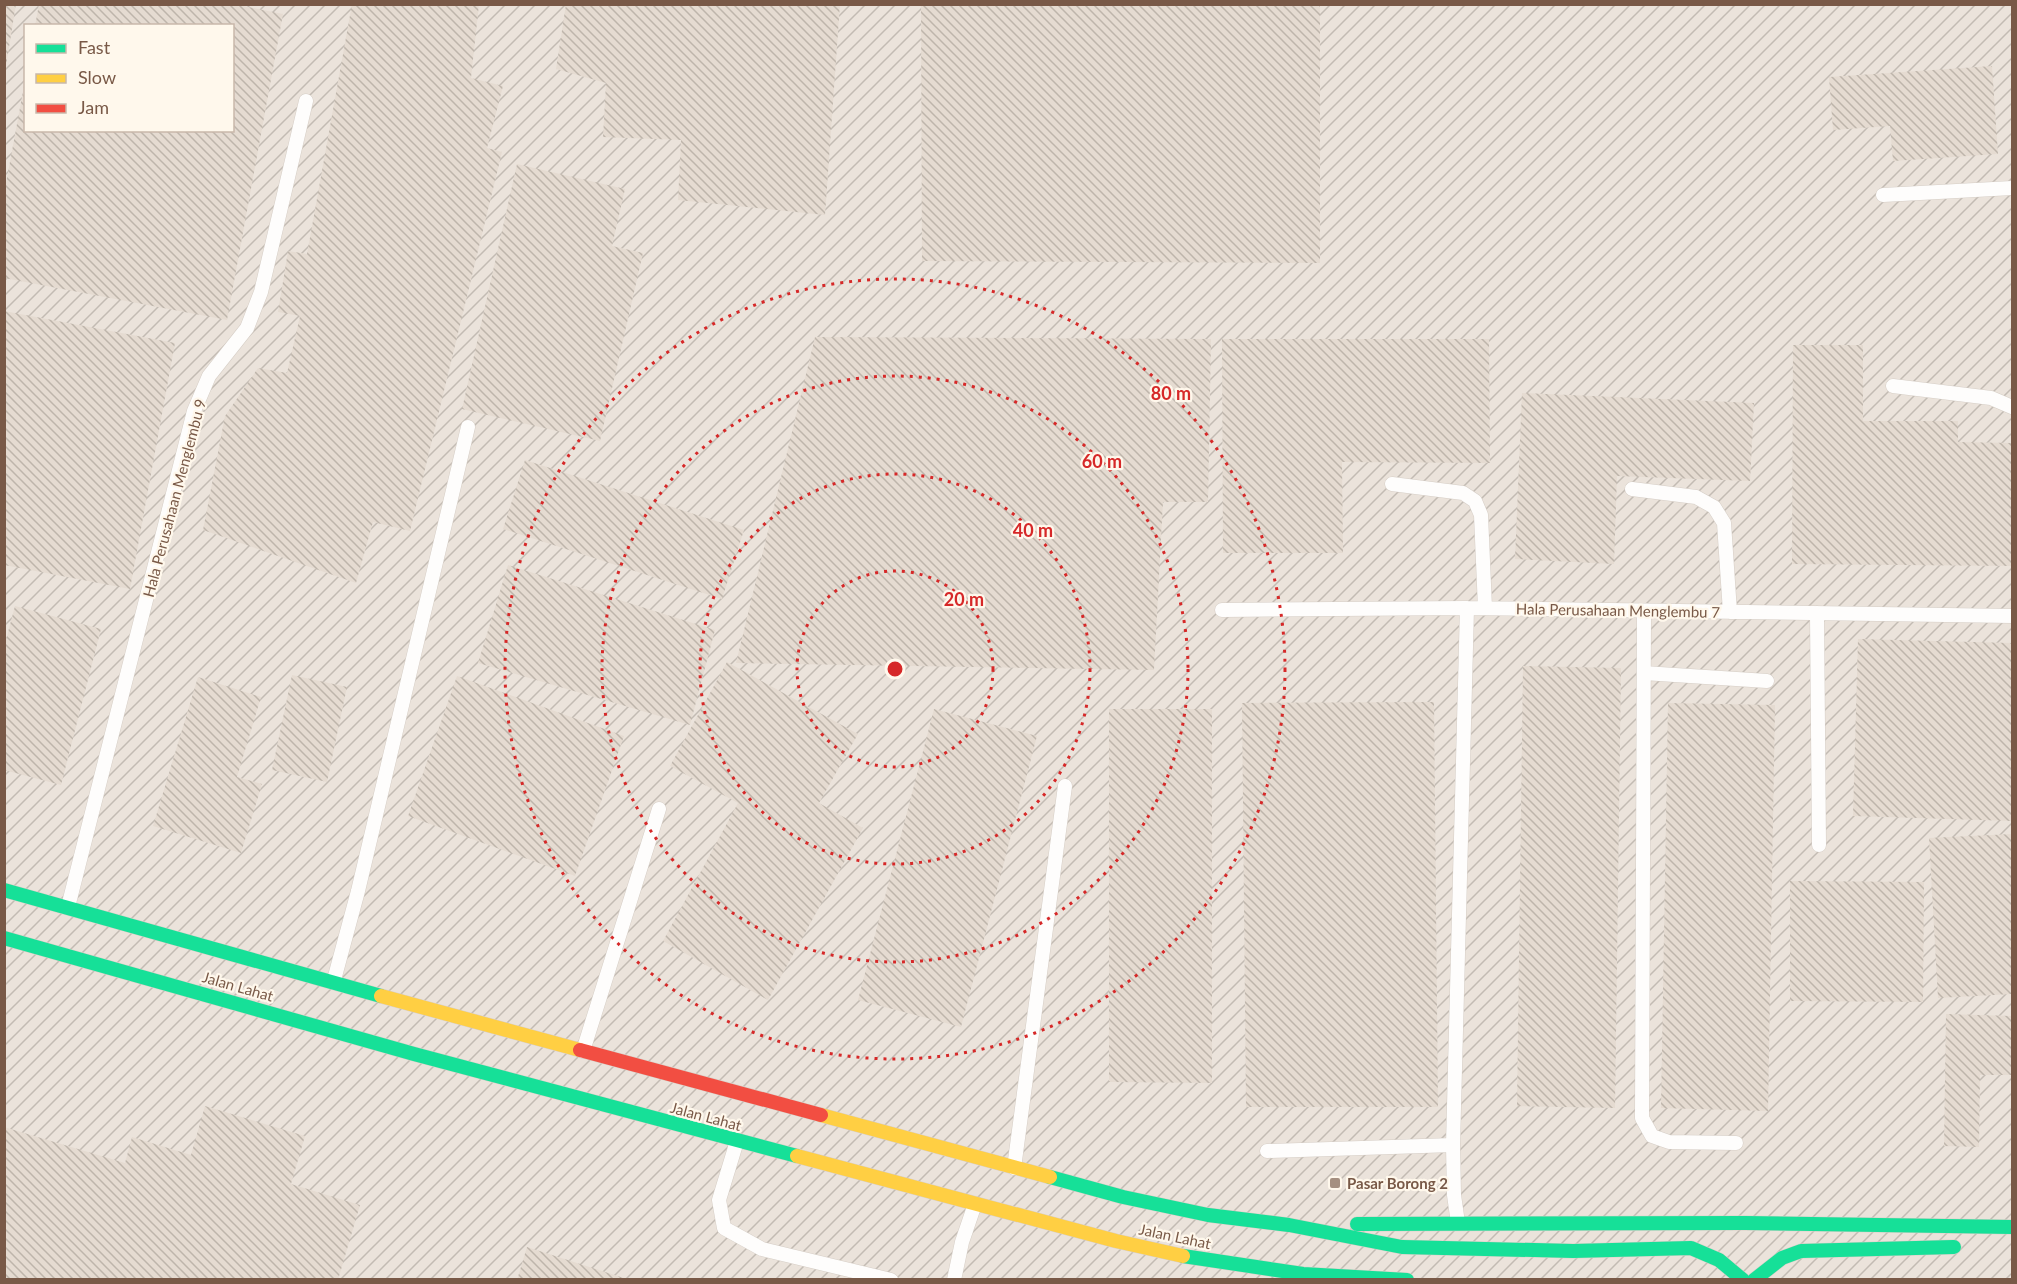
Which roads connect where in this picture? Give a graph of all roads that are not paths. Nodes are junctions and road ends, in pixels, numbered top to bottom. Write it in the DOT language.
graph roads {
  1 [pos="306,101"];
  2 [pos="2013,188"];
  3 [pos="1883,195"];
  4 [pos="1893,386"];
  5 [pos="2013,407"];
  6 [pos="468,427"];
  7 [pos="1392,484"];
  8 [pos="1632,489"];
  9 [pos="1467,608"];
  10 [pos="1485,608"];
  11 [pos="1222,610"];
  12 [pos="1644,611"];
  13 [pos="1730,612"];
  14 [pos="1817,613"];
  15 [pos="2013,616"];
  16 [pos="1644,673"];
  17 [pos="1767,681"];
  18 [pos="1065,786"];
  19 [pos="659,809"];
  20 [pos="1819,844"];
  21 [pos="4,890"];
  22 [pos="68,907"];
  23 [pos="4,938"];
  24 [pos="334,981"];
  25 [pos="584,1051"];
  26 [pos="737,1141"];
  27 [pos="1736,1143"];
  28 [pos="1453,1145"];
  29 [pos="1267,1151"];
  30 [pos="1014,1168"];
  31 [pos="975,1204"];
  32 [pos="1458,1223"];
  33 [pos="1289,1225"];
  34 [pos="2013,1227"];
  35 [pos="1966,1247"];
  36 [pos="1303,1274"];
  37 [pos="891,1280"];
  38 [pos="954,1280"];
  39 [pos="1330,1280"];
  40 [pos="1407,1280"];
  41 [pos="1743,1280"];
  42 [pos="1754,1280"];
  1 -- 22 [label="lane, Hala Perusahaan Menglembu 9"];
  2 -- 3 [label="lane"];
  4 -- 5 [label="lane"];
  6 -- 24 [label="lane"];
  7 -- 10 [label="lane"];
  8 -- 13 [label="lane"];
  9 -- 10 [label="lane, Hala Perusahaan Menglembu 7"];
  9 -- 11 [label="lane, Hala Perusahaan Menglembu 7"];
  9 -- 28 [label="lane"];
  10 -- 12 [label="lane, Hala Perusahaan Menglembu 7"];
  12 -- 13 [label="lane, Hala Perusahaan Menglembu 7"];
  12 -- 16 [label="lane"];
  13 -- 14 [label="lane, Hala Perusahaan Menglembu 7"];
  14 -- 15 [label="lane, Hala Perusahaan Menglembu 7"];
  14 -- 20 [label="lane"];
  16 -- 17 [label="lane"];
  16 -- 27 [label="lane"];
  18 -- 30 [label="lane"];
  19 -- 25 [label="lane"];
  21 -- 22 [label="main road"];
  22 -- 24 [label="main road"];
  23 -- 26 [label="main road, Jalan Lahat"];
  24 -- 25 [label="main road"];
  25 -- 30 [label="main road"];
  26 -- 31 [label="main road, Jalan Lahat"];
  26 -- 37 [label="lane"];
  28 -- 29 [label="lane"];
  28 -- 32 [label="lane"];
  30 -- 33 [label="main road"];
  31 -- 36 [label="main road, Jalan Lahat"];
  31 -- 38 [label="lane"];
  32 -- 33 [label="main road"];
  32 -- 34 [label="main road"];
  33 -- 41 [label="main road"];
  35 -- 42 [label="main road"];
  36 -- 39 [label="main road"];
  36 -- 40 [label="main road, Jalan Lahat"];
}
